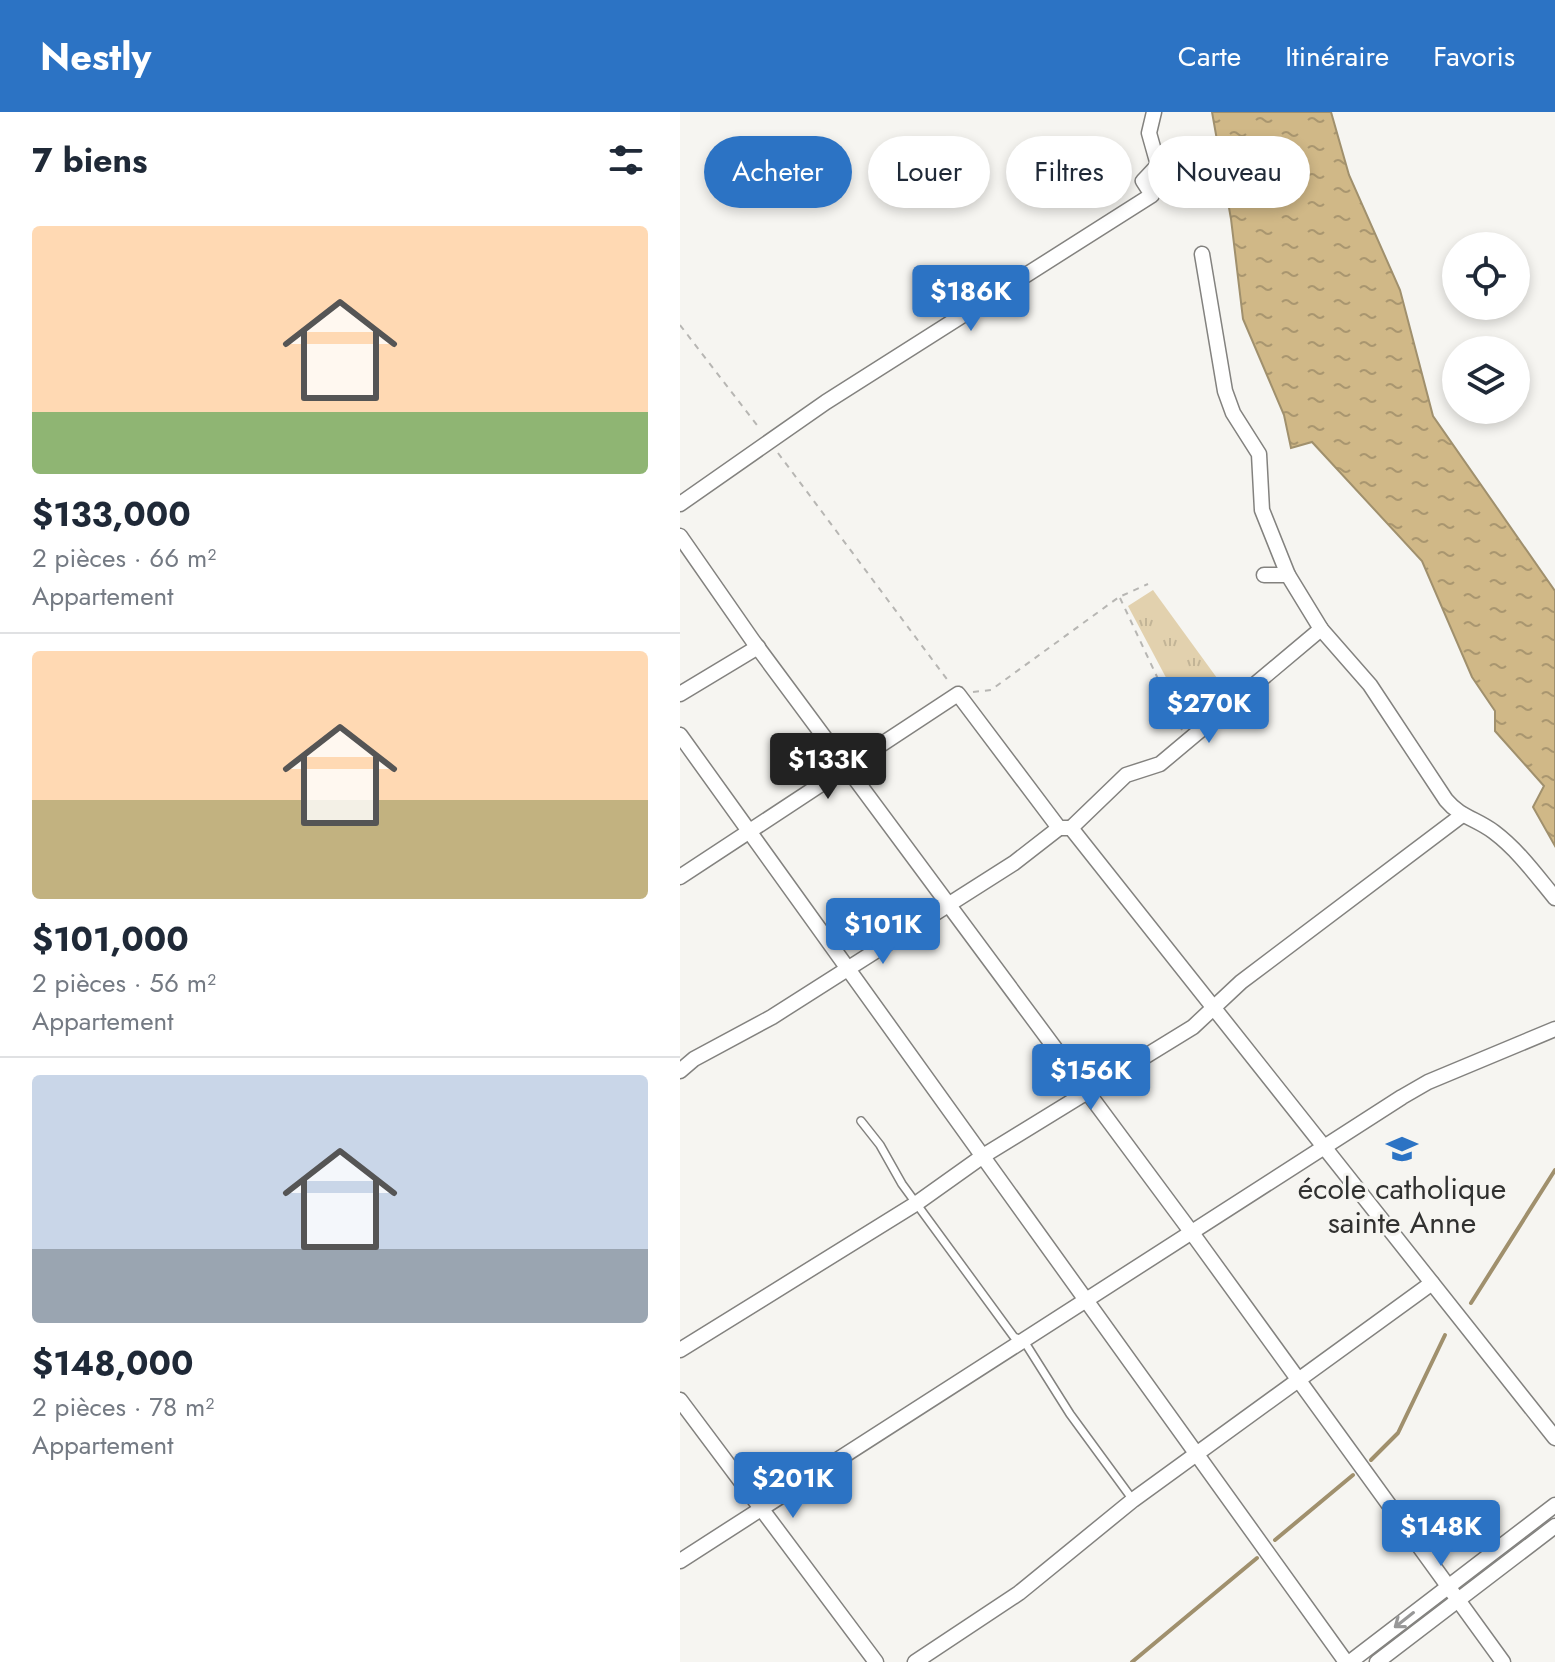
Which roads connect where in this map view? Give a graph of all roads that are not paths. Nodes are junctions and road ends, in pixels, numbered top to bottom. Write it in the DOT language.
graph roads {
  1 [pos="1154,112"];
  2 [pos="1202,254"];
  3 [pos="680,504"];
  4 [pos="680,536"];
  5 [pos="1264,575"];
  6 [pos="1288,575"];
  7 [pos="1321,629"];
  8 [pos="758,647"];
  9 [pos="680,694"];
  10 [pos="680,735"];
  11 [pos="846,765"];
  12 [pos="1461,816"];
  13 [pos="1065,828"];
  14 [pos="749,833"];
  15 [pos="680,876"];
  16 [pos="1555,898"];
  17 [pos="946,903"];
  18 [pos="847,967"];
  19 [pos="1215,1009"];
  20 [pos="1555,1029"];
  21 [pos="680,1071"];
  22 [pos="1087,1092"];
  23 [pos="861,1121"];
  24 [pos="1326,1149"];
  25 [pos="983,1156"];
  26 [pos="917,1203"];
  27 [pos="1192,1233"];
  28 [pos="1432,1283"];
  29 [pos="1085,1300"];
  30 [pos="1024,1341"];
  31 [pos="680,1350"];
  32 [pos="1298,1382"];
  33 [pos="680,1400"];
  34 [pos="1555,1438"];
  35 [pos="1200,1454"];
  36 [pos="1133,1500"];
  37 [pos="1555,1505"];
  38 [pos="761,1508"];
  39 [pos="1555,1526"];
  40 [pos="680,1561"];
  41 [pos="1447,1587"];
  42 [pos="1457,1601"];
  43 [pos="876,1662"];
  44 [pos="915,1662"];
  45 [pos="1348,1662"];
  46 [pos="1377,1662"];
  47 [pos="1503,1662"];
  1 -- 3 [label="street"];
  2 -- 6 [label="street"];
  4 -- 8 [label="street"];
  5 -- 6 [label="street"];
  6 -- 7 [label="street"];
  7 -- 12 [label="street"];
  7 -- 13 [label="street"];
  8 -- 9 [label="street"];
  8 -- 11 [label="street"];
  10 -- 14 [label="street"];
  11 -- 13 [label="street"];
  11 -- 14 [label="street"];
  11 -- 17 [label="street"];
  12 -- 16 [label="street"];
  12 -- 19 [label="street"];
  13 -- 17 [label="street"];
  13 -- 19 [label="street"];
  14 -- 15 [label="street"];
  14 -- 18 [label="street"];
  17 -- 18 [label="street"];
  17 -- 22 [label="street"];
  18 -- 21 [label="street"];
  18 -- 25 [label="street"];
  19 -- 22 [label="street"];
  19 -- 24 [label="street"];
  20 -- 24 [label="street"];
  22 -- 25 [label="street"];
  22 -- 27 [label="street"];
  23 -- 26 [label="lane"];
  24 -- 27 [label="street"];
  24 -- 28 [label="street"];
  25 -- 26 [label="street"];
  25 -- 29 [label="street"];
  26 -- 30 [label="lane"];
  26 -- 31 [label="street"];
  27 -- 29 [label="street"];
  27 -- 32 [label="street"];
  28 -- 32 [label="street"];
  28 -- 34 [label="street"];
  29 -- 30 [label="street"];
  29 -- 35 [label="street"];
  30 -- 36 [label="lane"];
  30 -- 38 [label="street"];
  32 -- 35 [label="street"];
  32 -- 41 [label="street"];
  33 -- 38 [label="street"];
  35 -- 36 [label="street"];
  35 -- 45 [label="street"];
  36 -- 44 [label="street"];
  37 -- 41 [label="street"];
  38 -- 40 [label="street"];
  38 -- 43 [label="street"];
  39 -- 42 [label="street"];
  41 -- 42 [label="street"];
  41 -- 45 [label="street, one-way"];
  42 -- 46 [label="street"];
  42 -- 47 [label="street"];
}
